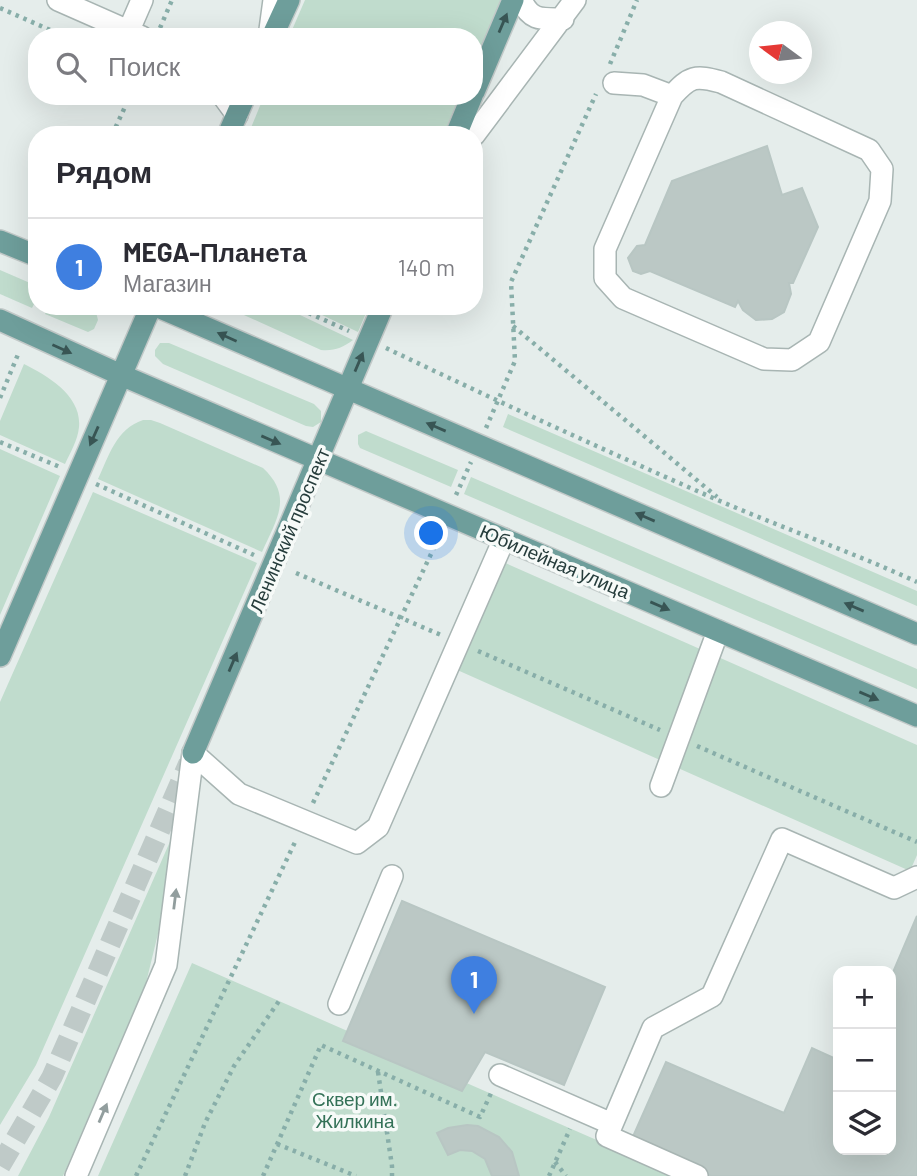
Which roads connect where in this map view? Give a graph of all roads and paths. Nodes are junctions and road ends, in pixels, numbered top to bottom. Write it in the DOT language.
graph roads {
  1 [pos="58,0"];
  2 [pos="142,0"];
  3 [pos="172,0"];
  4 [pos="277,0"];
  5 [pos="513,0"];
  6 [pos="521,0"];
  7 [pos="575,0"];
  8 [pos="637,0"];
  9 [pos="0,8"];
  10 [pos="563,19"];
  11 [pos="46,28"];
  12 [pos="121,28"];
  13 [pos="136,28"];
  14 [pos="160,28"];
  15 [pos="272,28"];
  16 [pos="483,70"];
  17 [pos="606,81"];
  18 [pos="672,96"];
  19 [pos="126,105"];
  20 [pos="468,105"];
  21 [pos="241,106"];
  22 [pos="117,126"];
  23 [pos="232,126"];
  24 [pos="460,126"];
  25 [pos="481,126"];
  26 [pos="0,241"];
  27 [pos="28,252"];
  28 [pos="149,315"];
  29 [pos="174,315"];
  30 [pos="313,315"];
  31 [pos="379,315"];
  32 [pos="0,320"];
  33 [pos="513,326"];
  34 [pos="28,333"];
  35 [pos="369,340"];
  36 [pos="515,361"];
  37 [pos="121,375"];
  38 [pos="348,390"];
  39 [pos="0,398"];
  40 [pos="0,442"];
  41 [pos="318,460"];
  42 [pos="61,468"];
  43 [pos="95,483"];
  44 [pos="723,502"];
  45 [pos="504,539"];
  46 [pos="438,541"];
  47 [pos="261,558"];
  48 [pos="296,573"];
  49 [pos="917,582"];
  50 [pos="402,618"];
  51 [pos="718,631"];
  52 [pos="917,634"];
  53 [pos="0,656"];
  54 [pos="917,716"];
  55 [pos="193,753"];
  56 [pos="661,786"];
  57 [pos="305,821"];
  58 [pos="392,876"];
  59 [pos="917,877"];
  60 [pos="279,1001"];
  61 [pos="339,1004"];
  62 [pos="378,1071"];
  63 [pos="500,1074"];
  64 [pos="578,1109"];
  65 [pos="612,1124"];
  66 [pos="277,1144"];
  67 [pos="555,1162"];
  68 [pos="76,1176"];
  69 [pos="136,1176"];
  70 [pos="185,1176"];
  71 [pos="262,1176"];
  72 [pos="356,1176"];
  73 [pos="392,1176"];
  74 [pos="549,1176"];
  75 [pos="566,1176"];
  76 [pos="697,1176"];
  1 -- 12 [label="street"];
  2 -- 13 [label="street"];
  3 -- 14 [label="path"];
  4 -- 15 [label="main road"];
  16 -- 5 [label="main road, one-way"];
  6 -- 10 [label="street"];
  7 -- 10 [label="street"];
  8 -- 17 [label="path"];
  9 -- 11 [label="path"];
  10 -- 25 [label="street"];
  17 -- 18 [label="street"];
  17 -- 33 [label="path"];
  18 -- 18 [label="street"];
  19 -- 22 [label="path"];
  20 -- 24 [label="main road"];
  21 -- 23 [label="main road"];
  26 -- 27 [label="main road"];
  28 -- 37 [label="main road"];
  38 -- 29 [label="main road, one-way"];
  30 -- 35 [label="path"];
  31 -- 35 [label="main road, Ленинский проспект"];
  32 -- 34 [label="main road, Юбилейная улица"];
  33 -- 36 [label="path"];
  33 -- 44 [label="path"];
  34 -- 37 [label="main road, Юбилейная улица, one-way"];
  34 -- 39 [label="path"];
  38 -- 35 [label="main road, Ленинский проспект, one-way"];
  35 -- 44 [label="path"];
  37 -- 41 [label="main road, Юбилейная улица, one-way"];
  37 -- 53 [label="main road, one-way"];
  38 -- 41 [label="main road, Ленинский проспект"];
  52 -- 38 [label="main road, one-way"];
  40 -- 42 [label="path"];
  41 -- 45 [label="main road, Юбилейная улица"];
  55 -- 41 [label="main road, Ленинский проспект, one-way"];
  43 -- 47 [label="path"];
  44 -- 49 [label="path"];
  45 -- 51 [label="main road, Юбилейная улица, one-way"];
  45 -- 57 [label="street"];
  46 -- 50 [label="path"];
  48 -- 50 [label="path"];
  50 -- 57 [label="path"];
  51 -- 54 [label="main road, Юбилейная улица, one-way"];
  51 -- 56 [label="street"];
  55 -- 57 [label="street"];
  68 -- 55 [label="street, one-way"];
  57 -- 69 [label="path"];
  58 -- 61 [label="street"];
  59 -- 65 [label="street"];
  60 -- 70 [label="path"];
  62 -- 63 [label="path"];
  62 -- 66 [label="path"];
  62 -- 73 [label="path"];
  63 -- 64 [label="street"];
  64 -- 65 [label="street"];
  64 -- 67 [label="path"];
  65 -- 76 [label="street"];
  66 -- 71 [label="path"];
  66 -- 72 [label="path"];
  67 -- 74 [label="path"];
  67 -- 75 [label="path"];
}
